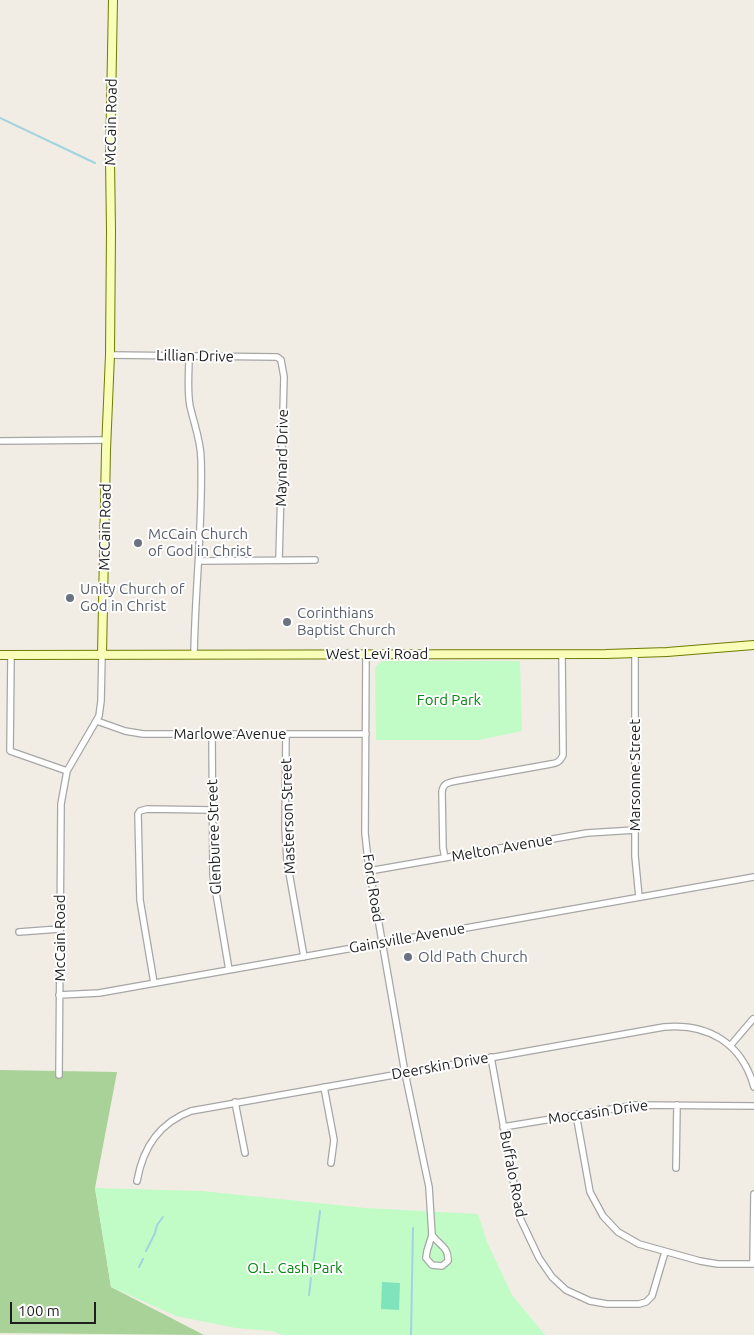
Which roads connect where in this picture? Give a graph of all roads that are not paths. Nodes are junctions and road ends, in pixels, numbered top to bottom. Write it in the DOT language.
graph roads {
  1 [pos="113,0"];
  2 [pos="110,355"];
  3 [pos="190,356"];
  4 [pos="279,358"];
  5 [pos="106,440"];
  6 [pos="0,441"];
  7 [pos="279,560"];
  8 [pos="315,560"];
  9 [pos="200,561"];
  10 [pos="754,645"];
  11 [pos="635,653"];
  12 [pos="194,654"];
  13 [pos="366,654"];
  14 [pos="562,654"];
  15 [pos="102,655"];
  16 [pos="0,656"];
  17 [pos="10,656"];
  18 [pos="97,722"];
  19 [pos="212,734"];
  20 [pos="286,734"];
  21 [pos="366,734"];
  22 [pos="67,771"];
  23 [pos="212,810"];
  24 [pos="634,830"];
  25 [pos="445,858"];
  26 [pos="369,871"];
  27 [pos="754,877"];
  28 [pos="639,897"];
  29 [pos="60,929"];
  30 [pos="19,932"];
  31 [pos="382,943"];
  32 [pos="304,957"];
  33 [pos="229,970"];
  34 [pos="154,983"];
  35 [pos="59,995"];
  36 [pos="753,1019"];
  37 [pos="730,1046"];
  38 [pos="491,1057"];
  39 [pos="405,1073"];
  40 [pos="59,1075"];
  41 [pos="324,1087"];
  42 [pos="754,1087"];
  43 [pos="236,1102"];
  44 [pos="677,1105"];
  45 [pos="754,1106"];
  46 [pos="576,1114"];
  47 [pos="504,1127"];
  48 [pos="245,1153"];
  49 [pos="331,1163"];
  50 [pos="676,1168"];
  51 [pos="137,1180"];
  52 [pos="754,1194"];
  53 [pos="432,1236"];
  54 [pos="665,1252"];
  55 [pos="753,1264"];
  1 -- 2 [label="street, McCain Road"];
  2 -- 3 [label="street, Lillian Drive"];
  2 -- 5 [label="street, McCain Road"];
  3 -- 4 [label="street, Lillian Drive"];
  3 -- 9 [label="street"];
  4 -- 7 [label="street, Maynard Drive"];
  5 -- 6 [label="street"];
  5 -- 15 [label="street, McCain Road"];
  7 -- 8 [label="street"];
  7 -- 9 [label="street"];
  9 -- 12 [label="street"];
  10 -- 11 [label="street, West Levi Road"];
  11 -- 14 [label="street, West Levi Road"];
  11 -- 24 [label="street, Marsonne Street"];
  12 -- 13 [label="street, West Levi Road"];
  12 -- 15 [label="street, West Levi Road"];
  13 -- 14 [label="street, West Levi Road"];
  13 -- 21 [label="street, Ford Road"];
  14 -- 25 [label="street"];
  15 -- 17 [label="street, West Levi Road"];
  15 -- 18 [label="street, McCain Road"];
  16 -- 17 [label="street, West Levi Road"];
  17 -- 22 [label="street"];
  18 -- 19 [label="street, Marlowe Avenue"];
  18 -- 22 [label="street, McCain Road"];
  19 -- 20 [label="street, Marlowe Avenue"];
  19 -- 23 [label="street, Glenburee Street"];
  20 -- 21 [label="street, Marlowe Avenue"];
  20 -- 32 [label="street, Masterson Street"];
  21 -- 26 [label="street, Ford Road"];
  22 -- 29 [label="street, McCain Road"];
  23 -- 33 [label="street, Glenburee Street"];
  23 -- 34 [label="street"];
  24 -- 25 [label="street, Melton Avenue"];
  24 -- 28 [label="street, Marsonne Street"];
  25 -- 26 [label="street, Melton Avenue"];
  26 -- 31 [label="street, Ford Road"];
  27 -- 28 [label="street, Gainsville Avenue"];
  28 -- 31 [label="street, Gainsville Avenue"];
  29 -- 30 [label="street"];
  29 -- 35 [label="street, McCain Road"];
  31 -- 32 [label="street, Gainsville Avenue"];
  31 -- 39 [label="street, Ford Road"];
  32 -- 33 [label="street, Gainsville Avenue"];
  33 -- 34 [label="street, Gainsville Avenue"];
  34 -- 35 [label="street, Gainsville Avenue"];
  35 -- 40 [label="street, McCain Road"];
  36 -- 37 [label="street"];
  37 -- 38 [label="street, Deerskin Drive"];
  37 -- 42 [label="street, Deerskin Drive"];
  38 -- 39 [label="street, Deerskin Drive"];
  38 -- 47 [label="street, Buffalo Road"];
  39 -- 41 [label="street, Deerskin Drive"];
  39 -- 53 [label="street, Ford Road"];
  41 -- 43 [label="street, Deerskin Drive"];
  41 -- 49 [label="street"];
  43 -- 48 [label="street"];
  43 -- 51 [label="street, Deerskin Drive"];
  44 -- 45 [label="street, Moccasin Drive"];
  44 -- 46 [label="street, Moccasin Drive"];
  44 -- 50 [label="street"];
  46 -- 47 [label="street, Moccasin Drive"];
  46 -- 54 [label="street"];
  47 -- 54 [label="street, Buffalo Road"];
  52 -- 55 [label="street"];
  53 -- 53 [label="street, Ford Road"];
  54 -- 55 [label="street"];
}
